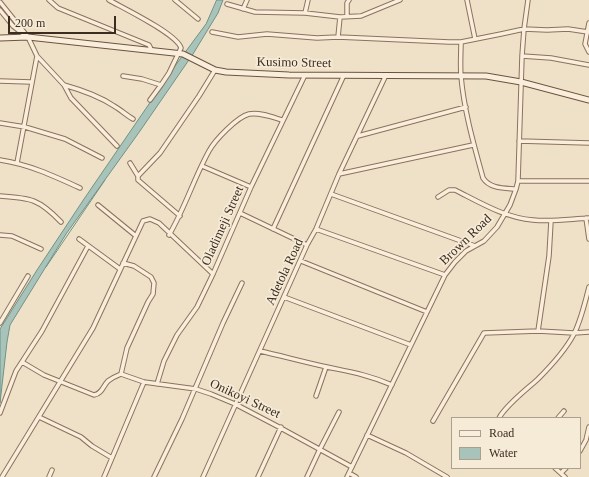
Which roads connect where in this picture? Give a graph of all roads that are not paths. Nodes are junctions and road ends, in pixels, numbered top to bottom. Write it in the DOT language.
graph roads {
  1 [pos="49,0"];
  2 [pos="109,0"];
  3 [pos="175,0"];
  4 [pos="247,0"];
  5 [pos="308,0"];
  6 [pos="349,0"];
  7 [pos="400,0"];
  8 [pos="467,0"];
  9 [pos="528,0"];
  10 [pos="0,2"];
  11 [pos="227,4"];
  12 [pos="243,9"];
  13 [pos="0,10"];
  14 [pos="305,13"];
  15 [pos="347,16"];
  16 [pos="340,17"];
  17 [pos="198,19"];
  18 [pos="589,23"];
  19 [pos="524,29"];
  20 [pos="212,32"];
  21 [pos="588,32"];
  22 [pos="28,37"];
  23 [pos="338,37"];
  24 [pos="0,38"];
  25 [pos="475,39"];
  26 [pos="461,42"];
  27 [pos="152,51"];
  28 [pos="589,52"];
  29 [pos="181,54"];
  30 [pos="37,56"];
  31 [pos="522,56"];
  32 [pos="589,65"];
  33 [pos="215,70"];
  34 [pos="305,75"];
  35 [pos="344,75"];
  36 [pos="386,75"];
  37 [pos="123,76"];
  38 [pos="461,76"];
  39 [pos="0,81"];
  40 [pos="31,82"];
  41 [pos="521,82"];
  42 [pos="64,85"];
  43 [pos="161,85"];
  44 [pos="150,100"];
  45 [pos="589,100"];
  46 [pos="466,107"];
  47 [pos="132,119"];
  48 [pos="282,120"];
  49 [pos="0,123"];
  50 [pos="25,127"];
  51 [pos="358,136"];
  52 [pos="519,141"];
  53 [pos="589,143"];
  54 [pos="473,145"];
  55 [pos="117,146"];
  56 [pos="102,158"];
  57 [pos="0,160"];
  58 [pos="17,163"];
  59 [pos="130,163"];
  60 [pos="202,166"];
  61 [pos="339,174"];
  62 [pos="138,176"];
  63 [pos="518,181"];
  64 [pos="589,181"];
  65 [pos="251,187"];
  66 [pos="80,188"];
  67 [pos="516,190"];
  68 [pos="331,194"];
  69 [pos="0,196"];
  70 [pos="438,197"];
  71 [pos="98,205"];
  72 [pos="240,213"];
  73 [pos="505,214"];
  74 [pos="180,216"];
  75 [pos="588,218"];
  76 [pos="551,221"];
  77 [pos="61,222"];
  78 [pos="273,229"];
  79 [pos="316,229"];
  80 [pos="0,235"];
  81 [pos="169,235"];
  82 [pos="136,236"];
  83 [pos="79,239"];
  84 [pos="589,239"];
  85 [pos="88,246"];
  86 [pos="307,246"];
  87 [pos="475,246"];
  88 [pos="40,249"];
  89 [pos="123,262"];
  90 [pos="301,262"];
  91 [pos="120,269"];
  92 [pos="213,274"];
  93 [pos="445,275"];
  94 [pos="28,276"];
  95 [pos="242,283"];
  96 [pos="589,287"];
  97 [pos="284,297"];
  98 [pos="428,312"];
  99 [pos="0,323"];
  100 [pos="538,331"];
  101 [pos="589,332"];
  102 [pos="574,333"];
  103 [pos="411,345"];
  104 [pos="260,351"];
  105 [pos="22,362"];
  106 [pos="326,367"];
  107 [pos="121,374"];
  108 [pos="60,381"];
  109 [pos="144,382"];
  110 [pos="157,384"];
  111 [pos="392,385"];
  112 [pos="196,389"];
  113 [pos="316,396"];
  114 [pos="235,404"];
  115 [pos="339,412"];
  116 [pos="564,412"];
  117 [pos="0,413"];
  118 [pos="39,417"];
  119 [pos="500,417"];
  120 [pos="559,417"];
  121 [pos="433,421"];
  122 [pos="281,427"];
  123 [pos="589,427"];
  124 [pos="367,435"];
  125 [pos="320,449"];
  126 [pos="581,449"];
  127 [pos="112,458"];
  128 [pos="352,467"];
  129 [pos="556,469"];
  130 [pos="565,469"];
  131 [pos="52,470"];
  132 [pos="561,473"];
  133 [pos="348,475"];
  134 [pos="2,477"];
  135 [pos="49,477"];
  136 [pos="104,477"];
  137 [pos="154,477"];
  138 [pos="203,477"];
  139 [pos="258,477"];
  140 [pos="307,477"];
  141 [pos="356,477"];
  142 [pos="447,477"];
  143 [pos="565,477"];
  1 -- 27 [label="street"];
  2 -- 29 [label="street"];
  3 -- 17 [label="street"];
  4 -- 12 [label="street"];
  5 -- 14 [label="street"];
  6 -- 15 [label="street"];
  7 -- 15 [label="street"];
  8 -- 25 [label="street"];
  9 -- 19 [label="street, Brown Road"];
  10 -- 22 [label="street"];
  11 -- 12 [label="street"];
  12 -- 14 [label="street"];
  13 -- 22 [label="street"];
  14 -- 16 [label="street"];
  15 -- 16 [label="street"];
  16 -- 23 [label="street"];
  18 -- 21 [label="street"];
  19 -- 21 [label="street"];
  19 -- 25 [label="street"];
  19 -- 31 [label="street, Brown Road"];
  20 -- 23 [label="street"];
  21 -- 28 [label="street"];
  22 -- 24 [label="street, Kusimo Street"];
  22 -- 27 [label="street, Kusimo Street"];
  22 -- 30 [label="street"];
  23 -- 26 [label="street"];
  25 -- 26 [label="street"];
  26 -- 38 [label="street"];
  27 -- 29 [label="street, Kusimo Street"];
  29 -- 33 [label="street, Kusimo Street"];
  29 -- 43 [label="street"];
  30 -- 40 [label="street"];
  30 -- 42 [label="street"];
  31 -- 32 [label="street"];
  31 -- 41 [label="street, Brown Road"];
  33 -- 34 [label="street, Kusimo Street"];
  33 -- 62 [label="street"];
  34 -- 35 [label="street, Kusimo Street"];
  34 -- 48 [label="street, Oladimeji Street"];
  35 -- 36 [label="street, Kusimo Street"];
  35 -- 78 [label="street"];
  36 -- 38 [label="street, Kusimo Street"];
  36 -- 51 [label="street, Adetola Road"];
  37 -- 43 [label="street"];
  38 -- 41 [label="street, Kusimo Street"];
  38 -- 46 [label="street"];
  39 -- 40 [label="street"];
  40 -- 50 [label="street"];
  41 -- 45 [label="street, Kusimo Street"];
  41 -- 52 [label="street, Brown Road"];
  42 -- 47 [label="street"];
  42 -- 55 [label="street"];
  43 -- 44 [label="street"];
  46 -- 51 [label="street"];
  46 -- 54 [label="street"];
  48 -- 60 [label="street"];
  48 -- 65 [label="street, Oladimeji Street"];
  49 -- 50 [label="street"];
  50 -- 56 [label="street"];
  50 -- 58 [label="street"];
  51 -- 61 [label="street, Adetola Road"];
  52 -- 53 [label="street"];
  52 -- 63 [label="street, Brown Road"];
  54 -- 61 [label="street"];
  54 -- 67 [label="street"];
  57 -- 58 [label="street"];
  58 -- 66 [label="street"];
  59 -- 62 [label="street"];
  60 -- 65 [label="street"];
  60 -- 74 [label="street"];
  61 -- 68 [label="street, Adetola Road"];
  62 -- 74 [label="street"];
  63 -- 64 [label="street"];
  63 -- 67 [label="street, Brown Road"];
  65 -- 72 [label="street, Oladimeji Street"];
  67 -- 73 [label="street, Brown Road"];
  68 -- 79 [label="street, Adetola Road"];
  68 -- 87 [label="street"];
  69 -- 77 [label="street"];
  70 -- 73 [label="street"];
  71 -- 82 [label="street"];
  72 -- 78 [label="street"];
  72 -- 92 [label="street, Oladimeji Street"];
  73 -- 76 [label="street"];
  73 -- 87 [label="street, Brown Road"];
  74 -- 81 [label="street"];
  75 -- 76 [label="street"];
  75 -- 84 [label="street"];
  76 -- 100 [label="street"];
  78 -- 86 [label="street"];
  79 -- 86 [label="street, Adetola Road"];
  79 -- 93 [label="street"];
  80 -- 88 [label="street"];
  81 -- 82 [label="street"];
  81 -- 92 [label="street"];
  82 -- 89 [label="street"];
  83 -- 85 [label="street"];
  85 -- 91 [label="street"];
  85 -- 105 [label="street"];
  86 -- 90 [label="street, Adetola Road"];
  87 -- 93 [label="street, Brown Road"];
  89 -- 91 [label="street"];
  89 -- 107 [label="street"];
  90 -- 97 [label="street, Adetola Road"];
  90 -- 98 [label="street"];
  91 -- 108 [label="street"];
  92 -- 110 [label="street, Oladimeji Street"];
  93 -- 98 [label="street, Brown Road"];
  94 -- 99 [label="street"];
  95 -- 112 [label="street"];
  96 -- 102 [label="street"];
  97 -- 103 [label="street"];
  97 -- 104 [label="street, Adetola Road"];
  98 -- 103 [label="street, Brown Road"];
  100 -- 102 [label="street"];
  100 -- 121 [label="street"];
  101 -- 102 [label="street"];
  102 -- 119 [label="street"];
  103 -- 111 [label="street, Brown Road"];
  104 -- 106 [label="street"];
  104 -- 114 [label="street, Adetola Road"];
  105 -- 108 [label="street"];
  105 -- 117 [label="street"];
  106 -- 111 [label="street"];
  106 -- 113 [label="street"];
  107 -- 108 [label="street"];
  107 -- 109 [label="street, Onikoyi Street"];
  108 -- 118 [label="street"];
  109 -- 110 [label="street, Onikoyi Street"];
  109 -- 127 [label="street"];
  110 -- 112 [label="street, Onikoyi Street"];
  111 -- 124 [label="street, Brown Road"];
  112 -- 114 [label="street, Onikoyi Street"];
  112 -- 137 [label="street"];
  114 -- 122 [label="street, Onikoyi Street"];
  114 -- 138 [label="street, Adetola Road"];
  115 -- 125 [label="street"];
  116 -- 120 [label="street"];
  118 -- 127 [label="street"];
  118 -- 134 [label="street"];
  122 -- 125 [label="street, Onikoyi Street"];
  122 -- 139 [label="street"];
  123 -- 126 [label="street"];
  124 -- 128 [label="street, Brown Road"];
  124 -- 142 [label="street"];
  125 -- 128 [label="street, Onikoyi Street"];
  125 -- 140 [label="street"];
  127 -- 136 [label="street"];
  128 -- 133 [label="street, Brown Road"];
  129 -- 132 [label="street"];
  130 -- 132 [label="street"];
  131 -- 135 [label="street"];
  132 -- 143 [label="street"];
  133 -- 141 [label="street"];
}
